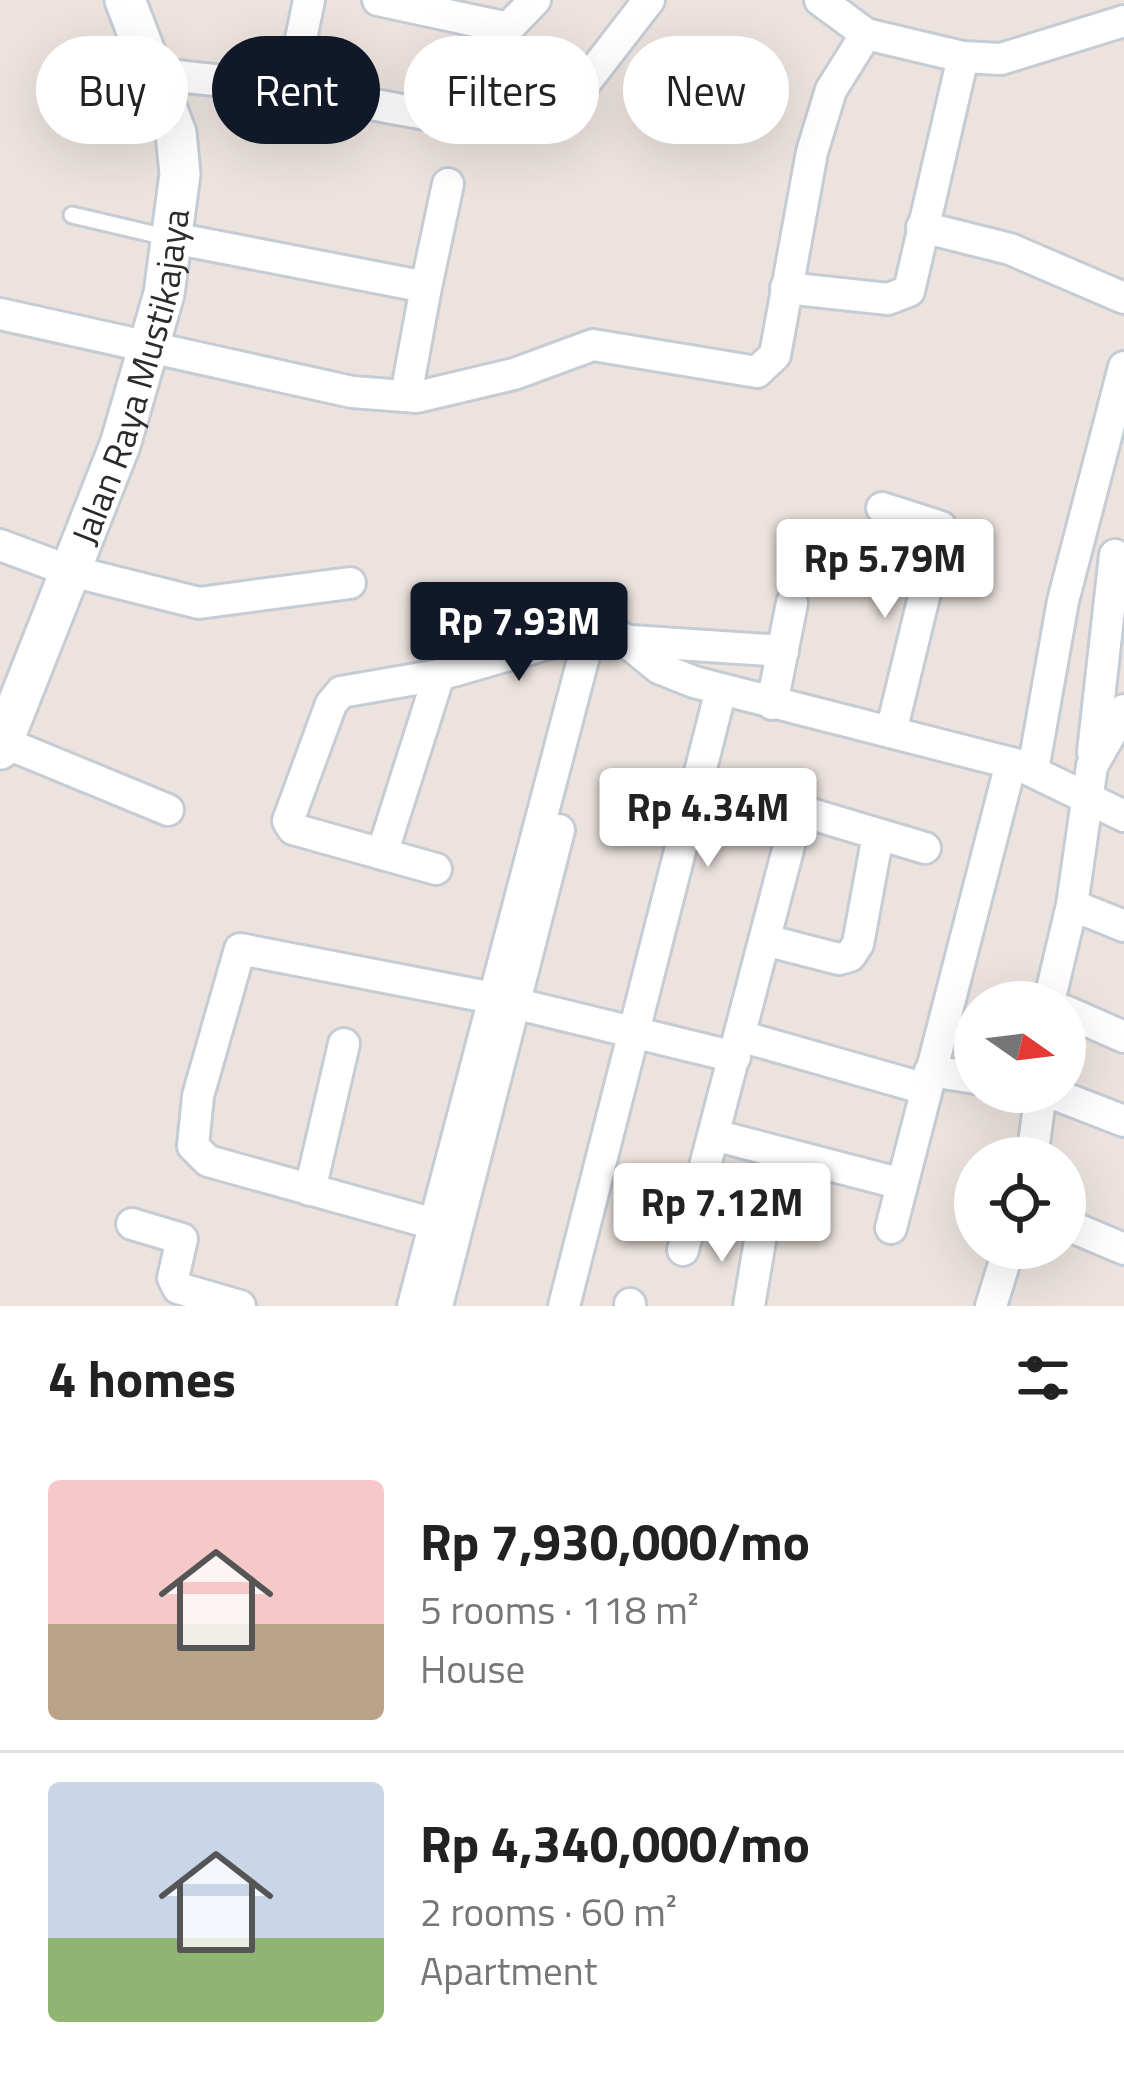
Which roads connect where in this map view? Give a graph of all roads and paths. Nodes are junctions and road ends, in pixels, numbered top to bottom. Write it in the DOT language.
graph roads {
  1 [pos="125,0"];
  2 [pos="309,0"];
  3 [pos="378,0"];
  4 [pos="535,0"];
  5 [pos="649,0"];
  6 [pos="820,0"];
  7 [pos="1124,21"];
  8 [pos="866,34"];
  9 [pos="141,36"];
  10 [pos="302,36"];
  11 [pos="963,57"];
  12 [pos="380,103"];
  13 [pos="176,144"];
  14 [pos="448,184"];
  15 [pos="73,214"];
  16 [pos="922,227"];
  17 [pos="173,238"];
  18 [pos="426,287"];
  19 [pos="786,288"];
  20 [pos="1124,298"];
  21 [pos="0,314"];
  22 [pos="149,351"];
  23 [pos="1124,367"];
  24 [pos="409,379"];
  25 [pos="882,508"];
  26 [pos="0,545"];
  27 [pos="1115,556"];
  28 [pos="67,570"];
  29 [pos="350,583"];
  30 [pos="792,603"];
  31 [pos="606,638"];
  32 [pos="783,651"];
  33 [pos="439,675"];
  34 [pos="721,690"];
  35 [pos="772,704"];
  36 [pos="1124,710"];
  37 [pos="892,732"];
  38 [pos="1,746"];
  39 [pos="1022,766"];
  40 [pos="1090,781"];
  41 [pos="168,810"];
  42 [pos="1124,816"];
  43 [pos="878,836"];
  44 [pos="925,848"];
  45 [pos="382,854"];
  46 [pos="436,868"];
  47 [pos="1072,905"];
  48 [pos="1124,926"];
  49 [pos="765,940"];
  50 [pos="1054,981"];
  51 [pos="504,1001"];
  52 [pos="1086,1020"];
  53 [pos="631,1034"];
  54 [pos="1124,1037"];
  55 [pos="344,1044"];
  56 [pos="737,1046"];
  57 [pos="954,1079"];
  58 [pos="928,1080"];
  59 [pos="1086,1107"];
  60 [pos="1124,1120"];
  61 [pos="714,1135"];
  62 [pos="902,1184"];
  63 [pos="310,1190"];
  64 [pos="132,1224"];
  65 [pos="445,1227"];
  66 [pos="891,1228"];
  67 [pos="1086,1233"];
  68 [pos="761,1235"];
  69 [pos="1124,1249"];
  70 [pos="683,1250"];
  71 [pos="1002,1269"];
  72 [pos="240,1306"];
  73 [pos="413,1306"];
  74 [pos="437,1306"];
  75 [pos="563,1306"];
  76 [pos="749,1306"];
  77 [pos="991,1306"];
  1 -- 9 [label="main road, Jalan Raya Mustikajaya"];
  2 -- 10 [label="street"];
  3 -- 4 [label="street"];
  5 -- 12 [label="street"];
  6 -- 8 [label="street"];
  7 -- 11 [label="street"];
  8 -- 11 [label="street"];
  8 -- 19 [label="street"];
  11 -- 16 [label="street"];
  13 -- 17 [label="main road, Jalan Raya Mustikajaya"];
  14 -- 18 [label="street"];
  15 -- 17 [label="lane"];
  16 -- 19 [label="street"];
  16 -- 20 [label="street"];
  17 -- 18 [label="street"];
  17 -- 22 [label="main road, Jalan Raya Mustikajaya"];
  18 -- 24 [label="street"];
  19 -- 22 [label="street"];
  21 -- 22 [label="street"];
  22 -- 28 [label="main road, Jalan Raya Mustikajaya"];
  23 -- 39 [label="street"];
  25 -- 37 [label="street"];
  26 -- 28 [label="street"];
  27 -- 40 [label="street"];
  28 -- 29 [label="street"];
  28 -- 38 [label="main road, Jalan Raya Mustikajaya"];
  30 -- 32 [label="street"];
  31 -- 32 [label="street"];
  31 -- 33 [label="street"];
  31 -- 34 [label="street"];
  31 -- 51 [label="street"];
  32 -- 35 [label="street"];
  33 -- 45 [label="street"];
  33 -- 45 [label="street"];
  34 -- 35 [label="street"];
  34 -- 53 [label="street"];
  35 -- 37 [label="street"];
  36 -- 40 [label="street"];
  37 -- 39 [label="street"];
  38 -- 41 [label="street"];
  39 -- 40 [label="street"];
  39 -- 58 [label="street"];
  40 -- 42 [label="street"];
  40 -- 47 [label="street"];
  43 -- 44 [label="street"];
  43 -- 49 [label="street"];
  43 -- 49 [label="street"];
  45 -- 46 [label="street"];
  47 -- 48 [label="street"];
  47 -- 50 [label="street"];
  49 -- 56 [label="street"];
  51 -- 53 [label="street"];
  51 -- 63 [label="street"];
  51 -- 65 [label="street"];
  52 -- 54 [label="street"];
  53 -- 56 [label="street"];
  53 -- 75 [label="street"];
  55 -- 63 [label="street"];
  56 -- 58 [label="street"];
  56 -- 61 [label="street"];
  57 -- 58 [label="street"];
  58 -- 62 [label="street"];
  59 -- 60 [label="street"];
  61 -- 62 [label="street"];
  61 -- 70 [label="street"];
  62 -- 66 [label="street"];
  63 -- 65 [label="street"];
  64 -- 72 [label="street"];
  65 -- 73 [label="street"];
  65 -- 74 [label="street"];
  67 -- 69 [label="street"];
  68 -- 76 [label="street"];
  71 -- 77 [label="street"];
}
